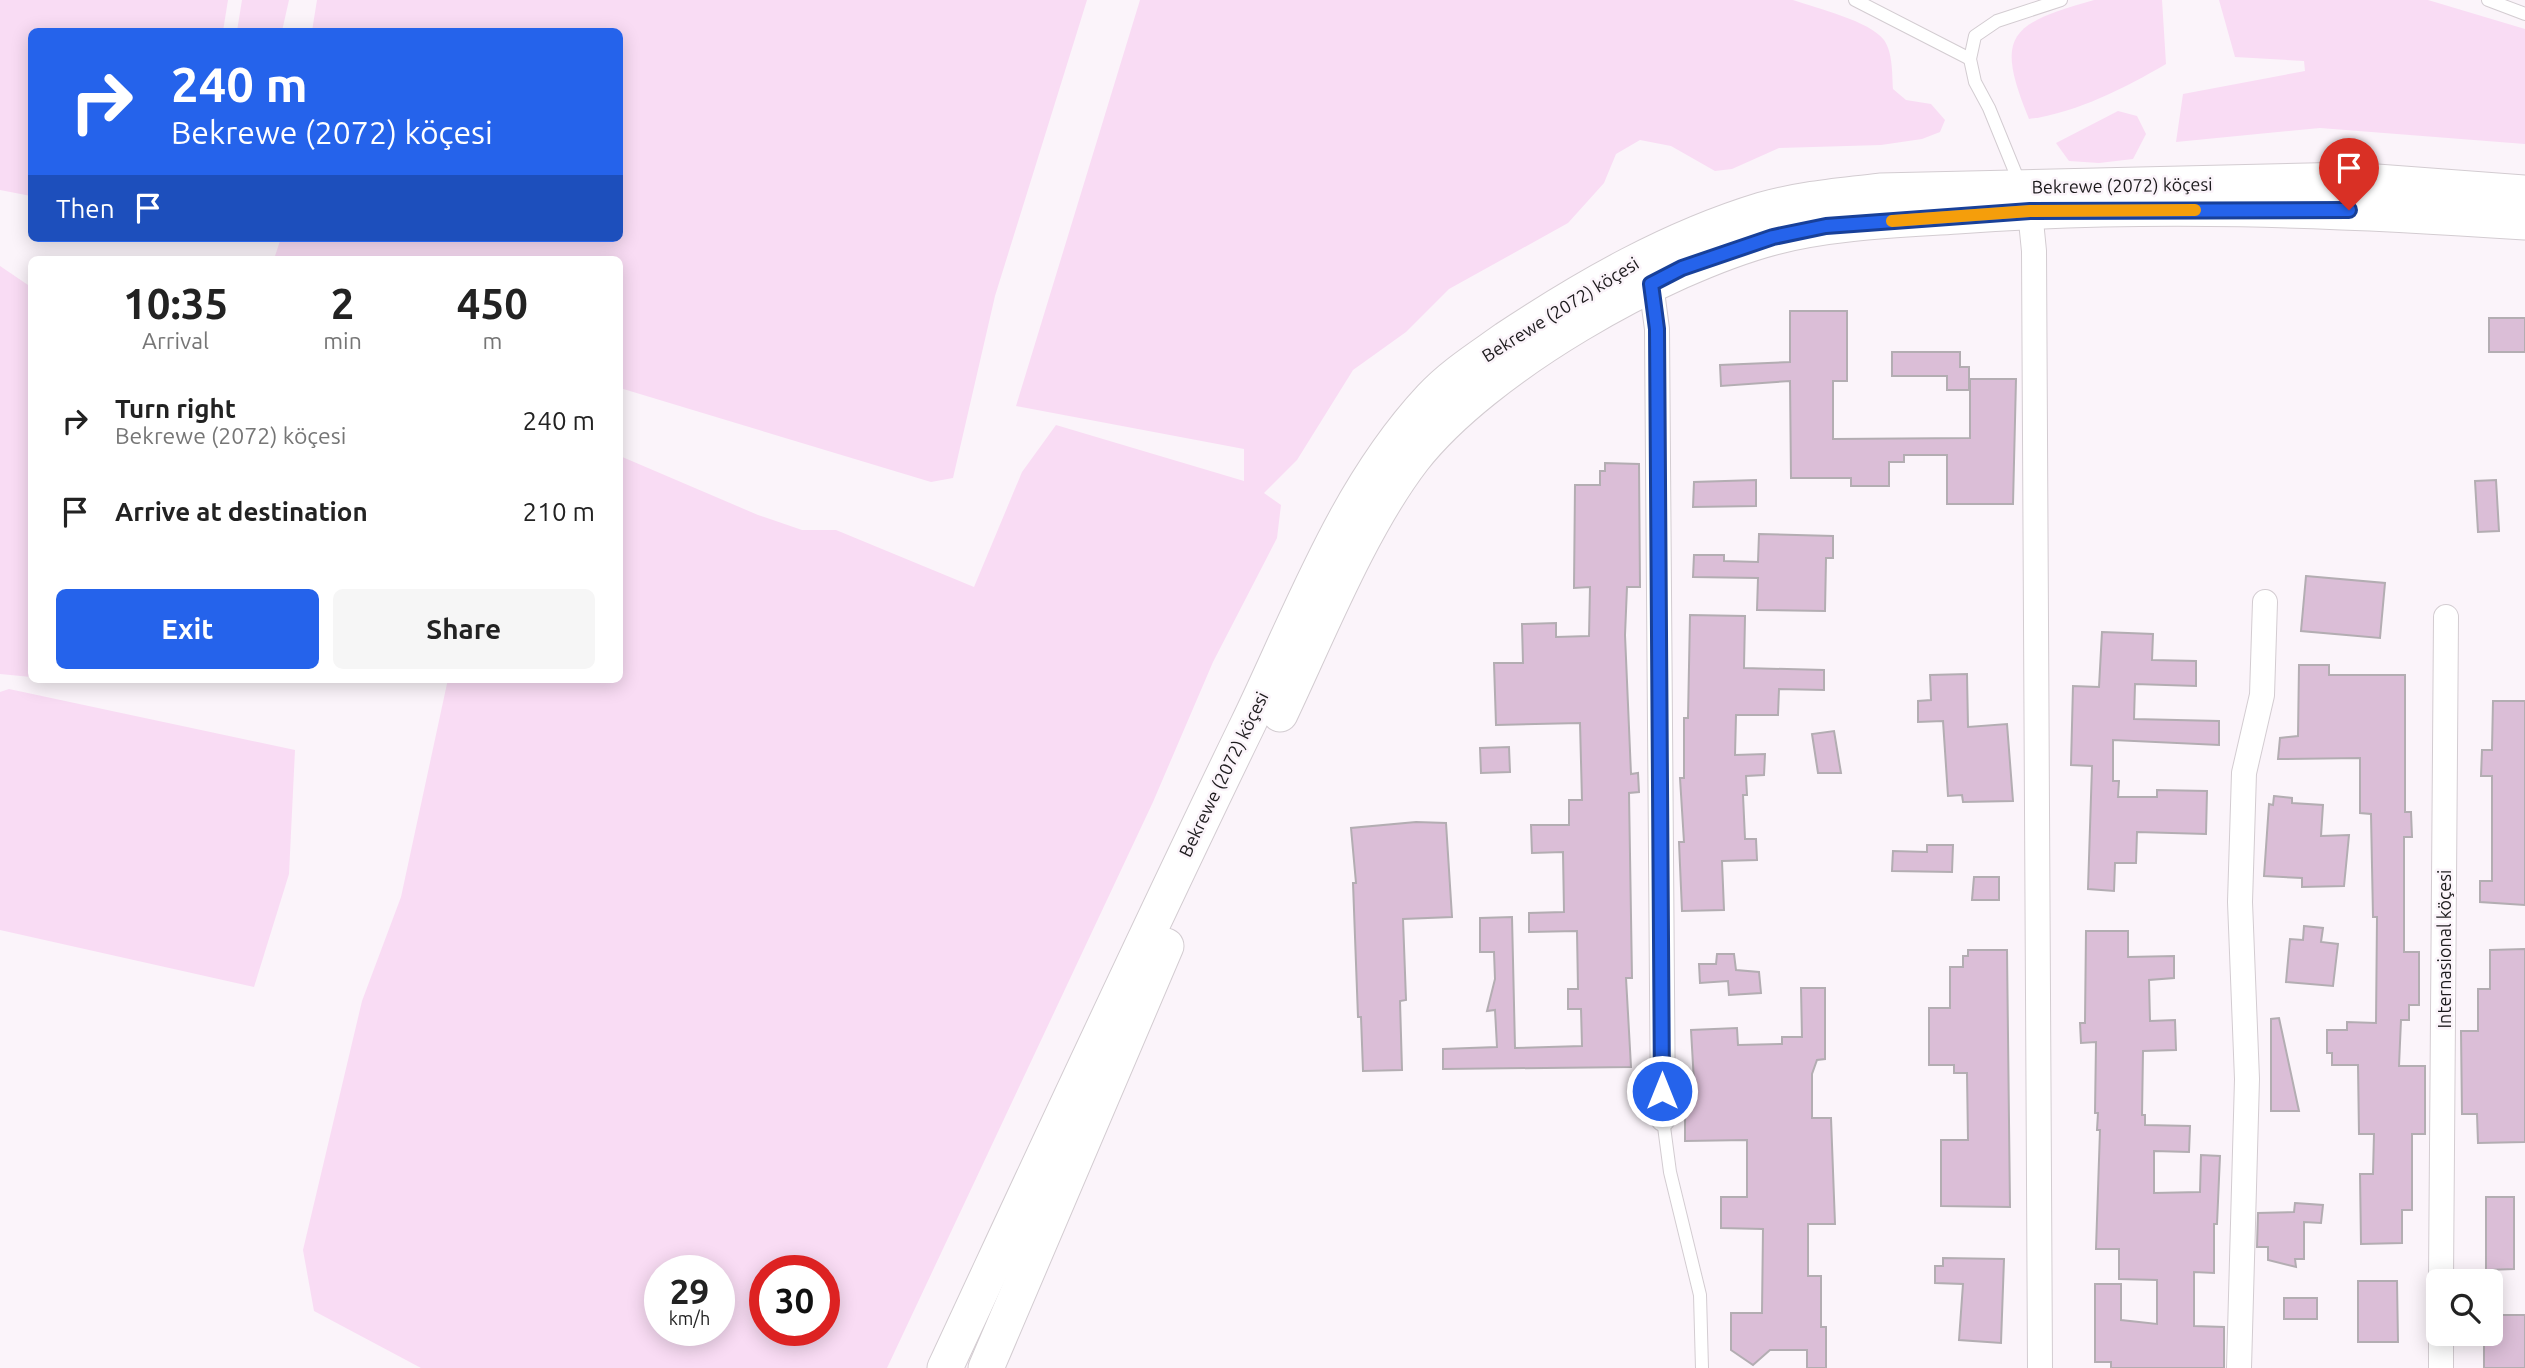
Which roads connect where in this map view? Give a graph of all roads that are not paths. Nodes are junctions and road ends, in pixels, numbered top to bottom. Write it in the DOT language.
graph roads {
  1 [pos="1855,0"];
  2 [pos="2061,0"];
  3 [pos="2488,0"];
  4 [pos="2525,14"];
  5 [pos="1970,59"];
  6 [pos="2525,193"];
  7 [pos="2026,199"];
  8 [pos="2525,222"];
  9 [pos="1651,284"];
  10 [pos="2265,602"];
  11 [pos="2446,617"];
  12 [pos="1663,1119"];
  13 [pos="2441,1269"];
  14 [pos="2441,1346"];
  15 [pos="945,1368"];
  16 [pos="986,1368"];
  17 [pos="1702,1368"];
  18 [pos="2039,1368"];
  19 [pos="2239,1368"];
  20 [pos="2441,1368"];
  1 -- 5 [label="lane"];
  2 -- 5 [label="lane"];
  3 -- 4 [label="lane"];
  5 -- 7 [label="lane"];
  6 -- 7 [label="main road, Bekrewe (2072) köçesi"];
  7 -- 8 [label="main road, Bekrewe (2072) köçesi"];
  7 -- 9 [label="main road, Bekrewe (2072) köçesi"];
  7 -- 15 [label="main road, Bekrewe (2072) köçesi"];
  7 -- 18 [label="street"];
  9 -- 12 [label="street"];
  9 -- 16 [label="main road, Bekrewe (2072) köçesi"];
  10 -- 19 [label="street"];
  11 -- 13 [label="street, Internasional köçesi"];
  12 -- 17 [label="lane"];
  14 -- 20 [label="street"];
}
